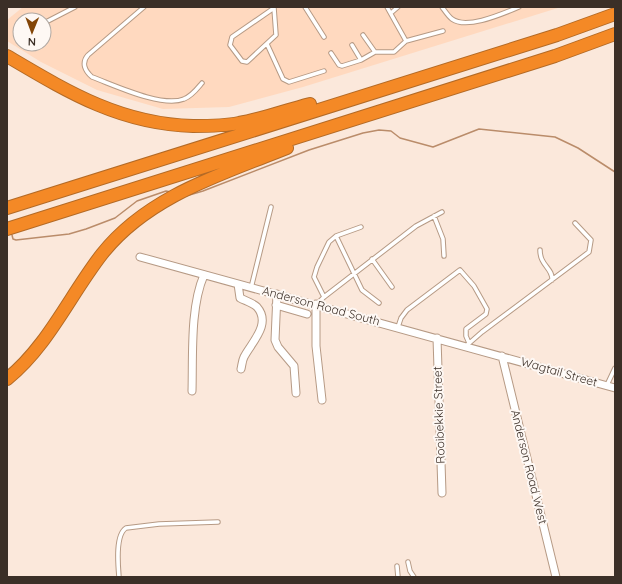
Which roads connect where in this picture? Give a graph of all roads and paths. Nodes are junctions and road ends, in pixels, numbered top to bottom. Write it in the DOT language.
graph roads {
  1 [pos="75,7"];
  2 [pos="144,7"];
  3 [pos="274,7"];
  4 [pos="305,7"];
  5 [pos="387,7"];
  6 [pos="398,7"];
  7 [pos="442,7"];
  8 [pos="520,7"];
  9 [pos="391,13"];
  10 [pos="615,14"];
  11 [pos="52,19"];
  12 [pos="443,31"];
  13 [pos="615,34"];
  14 [pos="363,35"];
  15 [pos="324,37"];
  16 [pos="406,41"];
  17 [pos="268,44"];
  18 [pos="352,45"];
  19 [pos="375,52"];
  20 [pos="331,53"];
  21 [pos="7,56"];
  22 [pos="361,60"];
  23 [pos="454,67"];
  24 [pos="324,71"];
  25 [pos="202,83"];
  26 [pos="381,110"];
  27 [pos="271,207"];
  28 [pos="7,208"];
  29 [pos="442,212"];
  30 [pos="434,216"];
  31 [pos="575,223"];
  32 [pos="360,227"];
  33 [pos="7,229"];
  34 [pos="336,236"];
  35 [pos="540,250"];
  36 [pos="444,256"];
  37 [pos="140,257"];
  38 [pos="372,259"];
  39 [pos="354,273"];
  40 [pos="204,275"];
  41 [pos="552,280"];
  42 [pos="238,284"];
  43 [pos="251,288"];
  44 [pos="392,288"];
  45 [pos="277,294"];
  46 [pos="324,297"];
  47 [pos="379,303"];
  48 [pos="316,304"];
  49 [pos="276,305"];
  50 [pos="307,314"];
  51 [pos="398,327"];
  52 [pos="437,338"];
  53 [pos="468,345"];
  54 [pos="502,356"];
  55 [pos="615,368"];
  56 [pos="241,369"];
  57 [pos="7,379"];
  58 [pos="607,386"];
  59 [pos="615,388"];
  60 [pos="192,391"];
  61 [pos="296,393"];
  62 [pos="322,400"];
  63 [pos="442,493"];
  64 [pos="218,522"];
  65 [pos="408,562"];
  66 [pos="397,566"];
  67 [pos="120,577"];
  68 [pos="398,577"];
  69 [pos="414,577"];
  70 [pos="556,577"];
  1 -- 11 [label="lane"];
  2 -- 25 [label="lane"];
  3 -- 17 [label="lane"];
  3 -- 17 [label="lane"];
  4 -- 15 [label="lane"];
  5 -- 9 [label="lane"];
  6 -- 9 [label="lane"];
  7 -- 8 [label="lane"];
  9 -- 16 [label="lane"];
  10 -- 23 [label="highway"];
  12 -- 16 [label="lane"];
  13 -- 26 [label="highway"];
  14 -- 19 [label="lane"];
  16 -- 19 [label="lane"];
  17 -- 24 [label="lane"];
  18 -- 22 [label="lane"];
  19 -- 22 [label="lane"];
  20 -- 22 [label="lane"];
  21 -- 23 [label="highway"];
  23 -- 28 [label="highway"];
  26 -- 33 [label="highway"];
  26 -- 57 [label="highway"];
  27 -- 43 [label="lane"];
  29 -- 30 [label="lane"];
  30 -- 36 [label="lane"];
  30 -- 38 [label="lane"];
  31 -- 41 [label="lane"];
  32 -- 34 [label="lane"];
  34 -- 39 [label="lane"];
  34 -- 46 [label="lane"];
  35 -- 41 [label="lane"];
  37 -- 40 [label="street, Anderson Road South"];
  38 -- 39 [label="lane"];
  38 -- 44 [label="lane"];
  39 -- 46 [label="lane"];
  39 -- 47 [label="lane"];
  40 -- 42 [label="street, Anderson Road South"];
  40 -- 60 [label="street"];
  41 -- 53 [label="lane"];
  42 -- 43 [label="street, Anderson Road South"];
  42 -- 56 [label="street"];
  43 -- 45 [label="street, Anderson Road South"];
  45 -- 48 [label="street, Anderson Road South"];
  45 -- 49 [label="street"];
  46 -- 48 [label="lane"];
  48 -- 51 [label="street, Anderson Road South"];
  48 -- 62 [label="street"];
  49 -- 50 [label="street"];
  49 -- 61 [label="street"];
  51 -- 52 [label="street, Anderson Road South"];
  51 -- 53 [label="lane"];
  52 -- 53 [label="street, Anderson Road South"];
  52 -- 63 [label="street, Rooibekkie Street"];
  53 -- 54 [label="street, Anderson Road South"];
  54 -- 58 [label="street, Wagtail Street"];
  54 -- 70 [label="street, Anderson Road West"];
  55 -- 58 [label="lane"];
  58 -- 59 [label="street, Wagtail Street"];
  64 -- 67 [label="lane"];
  65 -- 69 [label="lane"];
  66 -- 68 [label="lane"];
}
